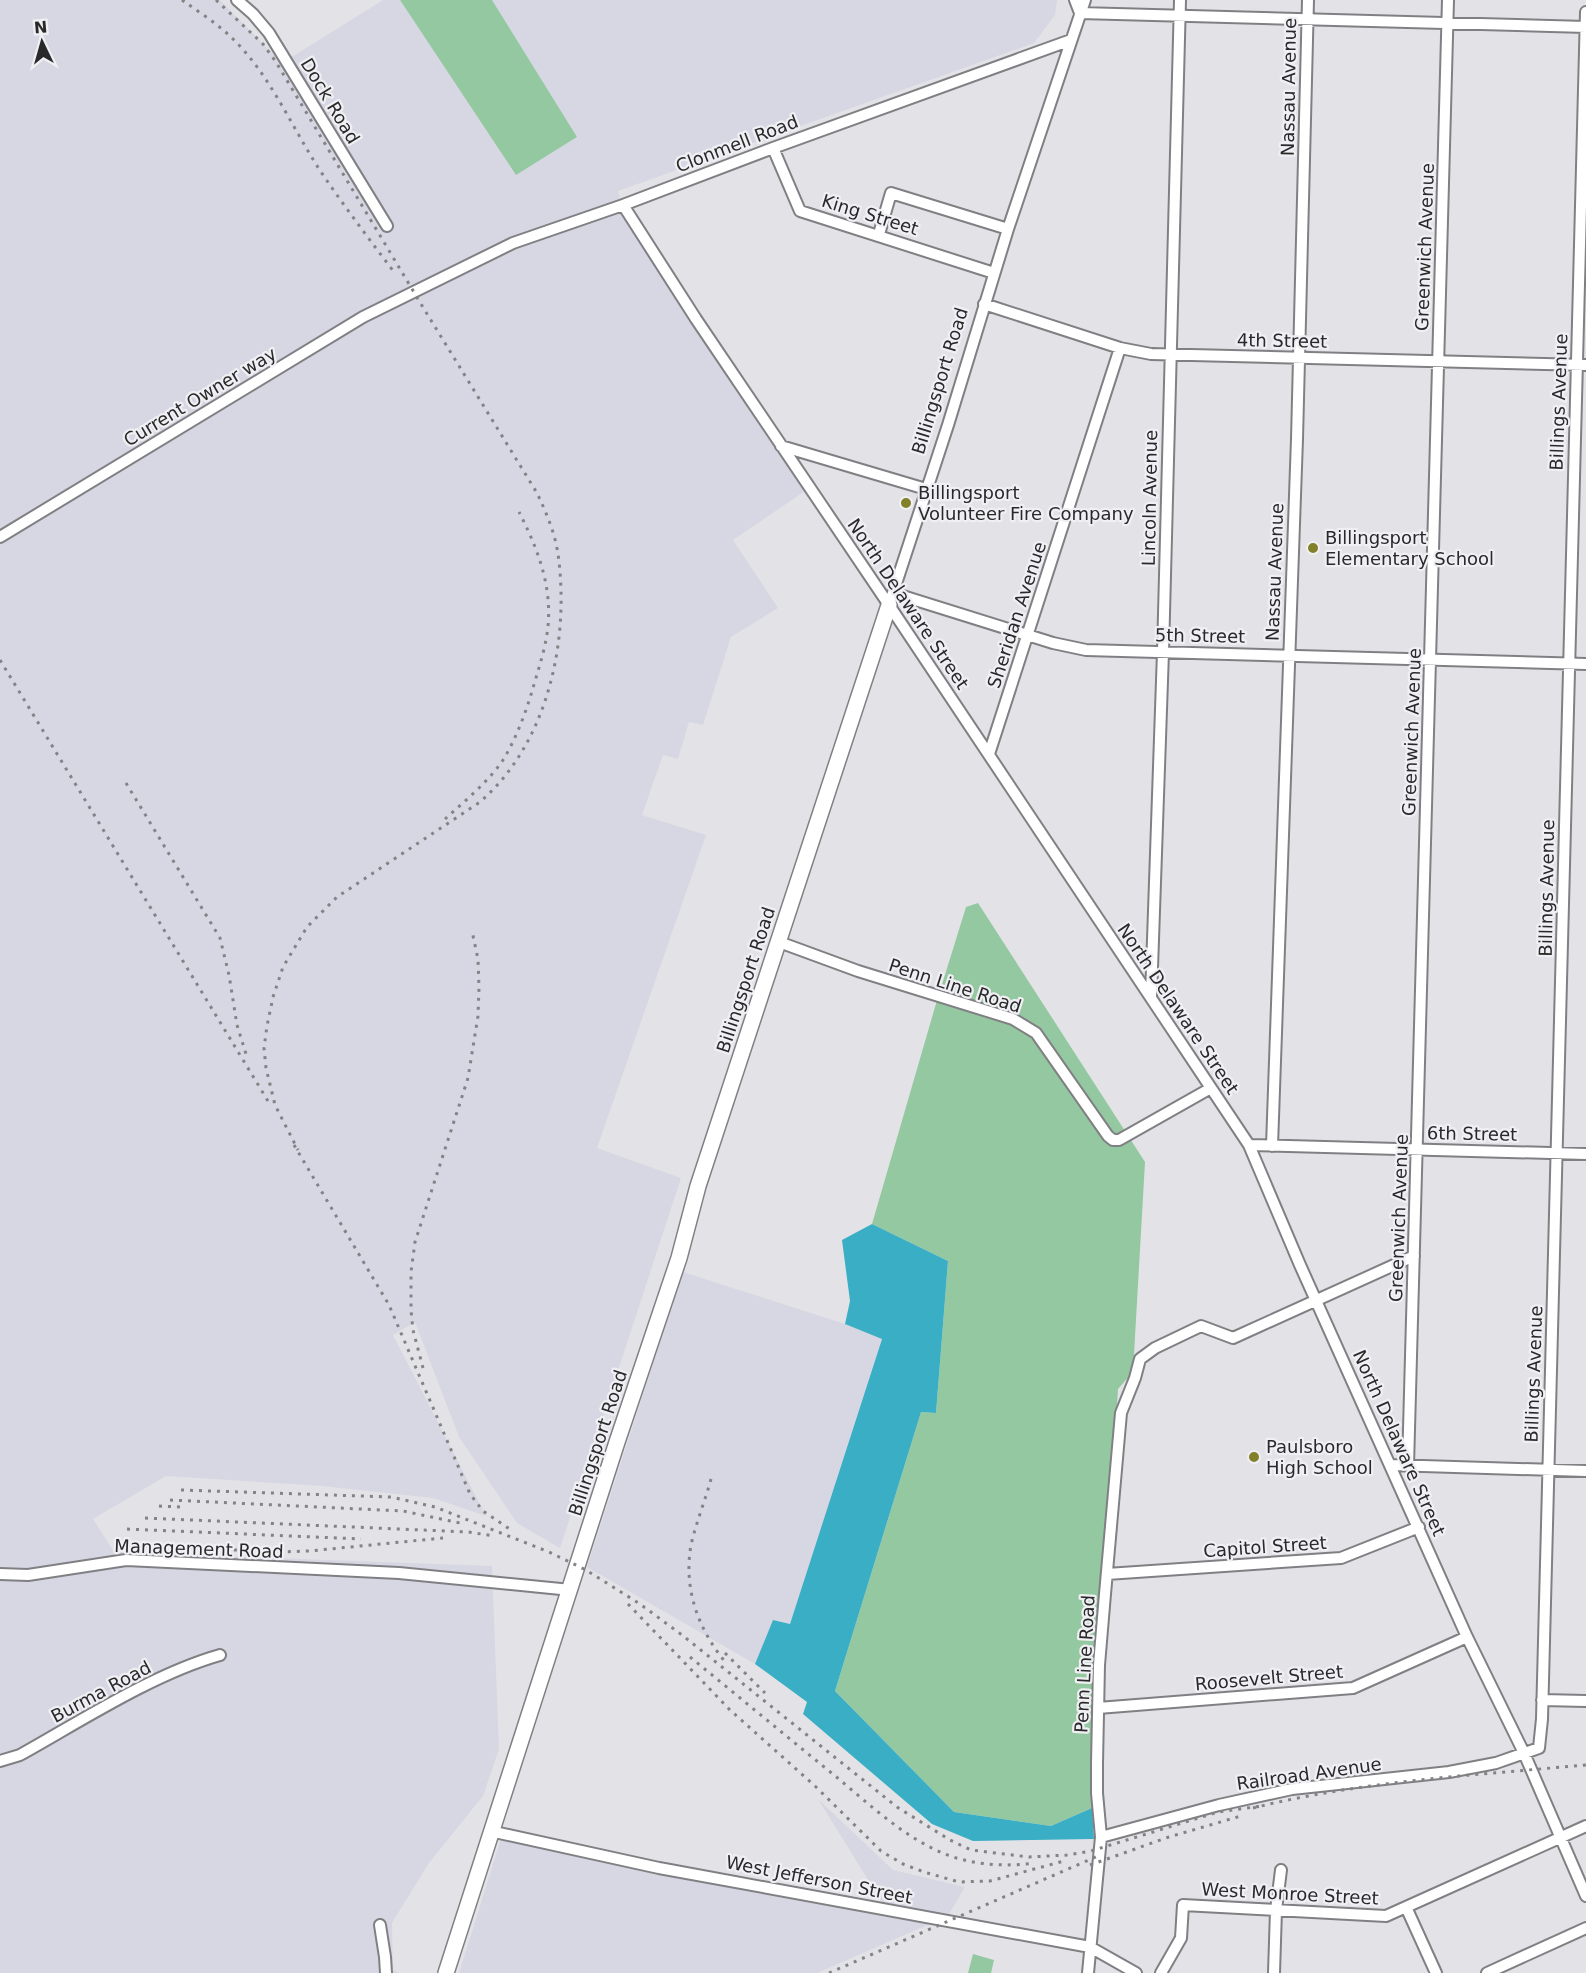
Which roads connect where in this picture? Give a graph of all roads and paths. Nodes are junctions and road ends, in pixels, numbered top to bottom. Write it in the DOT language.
graph roads {
  1 [pos="237,0"];
  2 [pos="1075,0"];
  3 [pos="1084,0"];
  4 [pos="1180,0"];
  5 [pos="1308,0"];
  6 [pos="1448,0"];
  7 [pos="1586,12"];
  8 [pos="1080,13"];
  9 [pos="1180,16"];
  10 [pos="1307,19"];
  11 [pos="1448,23"];
  12 [pos="1586,27"];
  13 [pos="1071,40"];
  14 [pos="773,148"];
  15 [pos="623,205"];
  16 [pos="387,226"];
  17 [pos="1008,229"];
  18 [pos="879,234"];
  19 [pos="994,273"];
  20 [pos="419,289"];
  21 [pos="984,304"];
  22 [pos="1120,348"];
  23 [pos="1170,355"];
  24 [pos="1299,358"];
  25 [pos="1438,362"];
  26 [pos="1581,365"];
  27 [pos="781,446"];
  28 [pos="926,489"];
  29 [pos="0,537"];
  30 [pos="891,599"];
  31 [pos="1028,636"];
  32 [pos="1163,652"];
  33 [pos="1288,655"];
  34 [pos="1430,659"];
  35 [pos="1569,663"];
  36 [pos="1586,664"];
  37 [pos="988,754"];
  38 [pos="779,942"];
  39 [pos="1151,997"];
  40 [pos="1211,1088"];
  41 [pos="1248,1145"];
  42 [pos="1272,1146"];
  43 [pos="1417,1149"];
  44 [pos="1557,1153"];
  45 [pos="1586,1154"];
  46 [pos="1414,1256"];
  47 [pos="1317,1300"];
  48 [pos="1391,1465"];
  49 [pos="1408,1466"];
  50 [pos="1548,1470"];
  51 [pos="1586,1471"];
  52 [pos="1419,1527"];
  53 [pos="0,1574"];
  54 [pos="1107,1574"];
  55 [pos="571,1590"];
  56 [pos="1467,1637"];
  57 [pos="220,1655"];
  58 [pos="1542,1700"];
  59 [pos="1586,1701"];
  60 [pos="1098,1708"];
  61 [pos="1524,1753"];
  62 [pos="0,1761"];
  63 [pos="1586,1826"];
  64 [pos="490,1831"];
  65 [pos="1101,1838"];
  66 [pos="1560,1838"];
  67 [pos="1281,1870"];
  68 [pos="1586,1896"];
  69 [pos="1406,1907"];
  70 [pos="1276,1910"];
  71 [pos="380,1925"];
  72 [pos="1586,1928"];
  73 [pos="1090,1947"];
  74 [pos="386,1973"];
  75 [pos="446,1973"];
  76 [pos="1088,1973"];
  77 [pos="1136,1973"];
  78 [pos="1161,1973"];
  79 [pos="1274,1973"];
  80 [pos="1436,1973"];
  81 [pos="1487,1973"];
  1 -- 16 [label="street, Dock Road"];
  2 -- 8 [label="street"];
  3 -- 8 [label="street, Billingsport Road"];
  4 -- 9 [label="street, Lincoln Avenue"];
  5 -- 10 [label="street, Nassau Avenue"];
  6 -- 11 [label="street, Greenwich Avenue"];
  7 -- 12 [label="street, Billings Avenue"];
  8 -- 9 [label="street"];
  8 -- 13 [label="street, Billingsport Road"];
  9 -- 10 [label="street"];
  9 -- 23 [label="street, Lincoln Avenue"];
  10 -- 11 [label="street"];
  10 -- 24 [label="street, Nassau Avenue"];
  11 -- 12 [label="street"];
  11 -- 25 [label="street, Greenwich Avenue"];
  12 -- 26 [label="street, Billings Avenue"];
  13 -- 14 [label="street, Clonmell Road"];
  13 -- 17 [label="street, Billingsport Road"];
  14 -- 15 [label="street, Clonmell Road"];
  14 -- 18 [label="street, King Street"];
  15 -- 20 [label="street, Clonmell Road"];
  15 -- 27 [label="street, North Delaware Street"];
  17 -- 18 [label="street"];
  17 -- 19 [label="street, Billingsport Road"];
  18 -- 19 [label="street, King Street"];
  19 -- 21 [label="street, Billingsport Road"];
  20 -- 29 [label="street, Current Owner way"];
  21 -- 22 [label="street, 4th Street"];
  21 -- 28 [label="street, Billingsport Road"];
  22 -- 23 [label="street, 4th Street"];
  22 -- 31 [label="street, Sheridan Avenue"];
  23 -- 24 [label="street, 4th Street"];
  23 -- 32 [label="street, Lincoln Avenue"];
  24 -- 25 [label="street, 4th Street"];
  24 -- 33 [label="street, Nassau Avenue"];
  25 -- 26 [label="street, 4th Street"];
  25 -- 34 [label="street, Greenwich Avenue"];
  26 -- 35 [label="street, Billings Avenue"];
  27 -- 28 [label="street"];
  27 -- 30 [label="street, North Delaware Street"];
  28 -- 30 [label="street, Billingsport Road"];
  30 -- 31 [label="street, 5th Street"];
  30 -- 37 [label="street, North Delaware Street"];
  30 -- 38 [label="street, Billingsport Road"];
  31 -- 32 [label="street, 5th Street"];
  31 -- 37 [label="street, Sheridan Avenue"];
  32 -- 33 [label="street, 5th Street"];
  32 -- 39 [label="street, Lincoln Avenue"];
  33 -- 34 [label="street, 5th Street"];
  33 -- 42 [label="street, Nassau Avenue"];
  34 -- 35 [label="street, 5th Street"];
  34 -- 43 [label="street, Greenwich Avenue"];
  35 -- 36 [label="street, 5th Street"];
  35 -- 44 [label="street, Billings Avenue"];
  37 -- 39 [label="street, North Delaware Street"];
  38 -- 40 [label="street, Penn Line Road"];
  38 -- 55 [label="street, Billingsport Road"];
  39 -- 40 [label="street, North Delaware Street"];
  40 -- 41 [label="street, North Delaware Street"];
  41 -- 42 [label="street, 6th Street"];
  41 -- 47 [label="street, North Delaware Street"];
  42 -- 43 [label="street, 6th Street"];
  43 -- 44 [label="street, 6th Street"];
  43 -- 46 [label="street, Greenwich Avenue"];
  44 -- 45 [label="street, 6th Street"];
  44 -- 50 [label="street, Billings Avenue"];
  46 -- 47 [label="street"];
  46 -- 49 [label="street, Greenwich Avenue"];
  47 -- 48 [label="street, North Delaware Street"];
  47 -- 54 [label="street, Penn Line Road"];
  48 -- 49 [label="street"];
  48 -- 52 [label="street, North Delaware Street"];
  49 -- 50 [label="street"];
  50 -- 51 [label="street"];
  50 -- 58 [label="street, Billings Avenue"];
  52 -- 54 [label="street, Capitol Street"];
  52 -- 56 [label="street, North Delaware Street"];
  53 -- 55 [label="street, Management Road"];
  54 -- 60 [label="street, Penn Line Road"];
  55 -- 64 [label="street, Billingsport Road"];
  56 -- 60 [label="street, Roosevelt Street"];
  56 -- 61 [label="street, North Delaware Street"];
  57 -- 62 [label="street, Burma Road"];
  58 -- 59 [label="street"];
  58 -- 61 [label="street, Billings Avenue"];
  60 -- 65 [label="street, Penn Line Road"];
  61 -- 65 [label="street, Railroad Avenue"];
  61 -- 66 [label="street, North Delaware Street"];
  63 -- 66 [label="street, West Monroe Street"];
  64 -- 73 [label="street, West Jefferson Street"];
  64 -- 75 [label="street, Billingsport Road"];
  65 -- 73 [label="street, Penn Line Road"];
  66 -- 68 [label="street, North Delaware Street"];
  66 -- 69 [label="street, West Monroe Street"];
  67 -- 70 [label="street"];
  69 -- 70 [label="street, West Monroe Street"];
  69 -- 80 [label="street"];
  70 -- 78 [label="street, West Monroe Street"];
  70 -- 79 [label="street"];
  71 -- 74 [label="street"];
  72 -- 81 [label="street"];
  73 -- 76 [label="street, Penn Line Road"];
  73 -- 77 [label="street, West Jefferson Street"];
}
